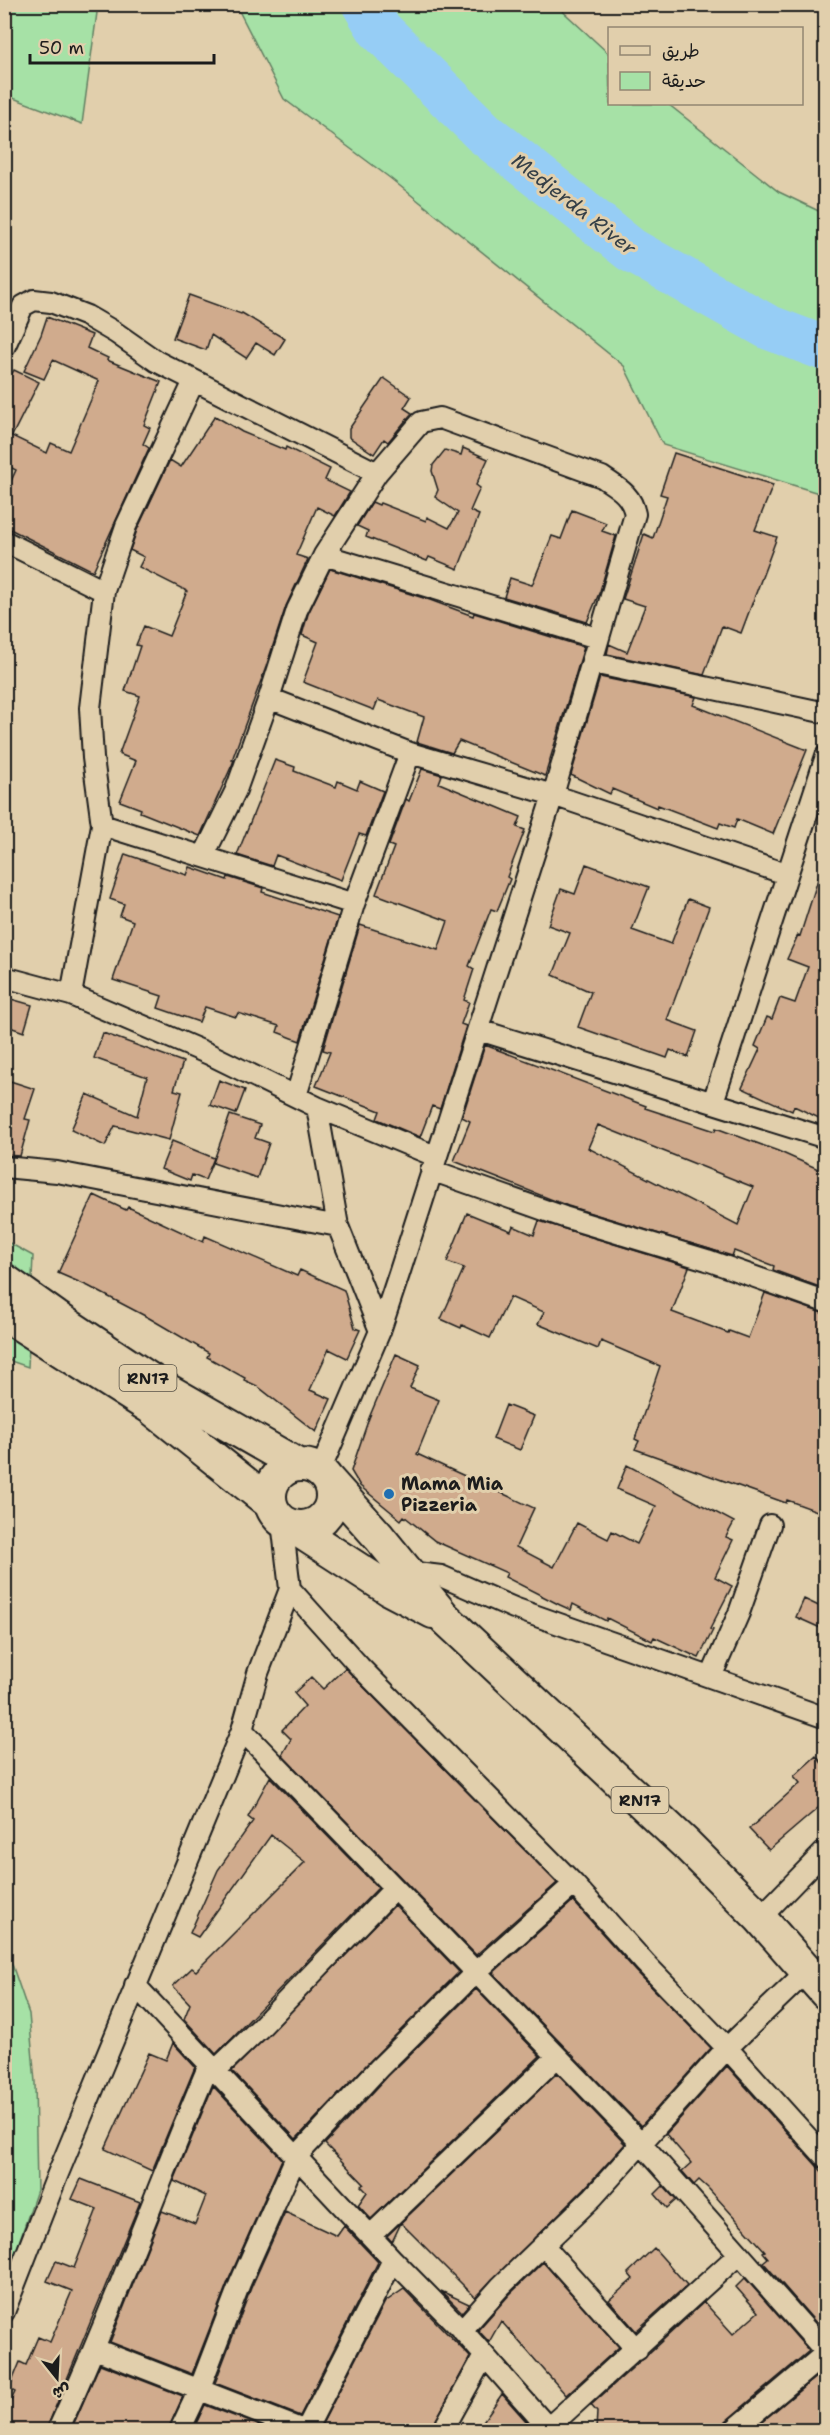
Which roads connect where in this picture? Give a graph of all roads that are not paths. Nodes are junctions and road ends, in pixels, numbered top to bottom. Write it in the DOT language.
graph roads {
  1 [pos="4,348"];
  2 [pos="194,381"];
  3 [pos="377,472"];
  4 [pos="4,541"];
  5 [pos="324,555"];
  6 [pos="104,591"];
  7 [pos="597,638"];
  8 [pos="592,663"];
  9 [pos="269,698"];
  10 [pos="825,713"];
  11 [pos="410,753"];
  12 [pos="825,756"];
  13 [pos="553,795"];
  14 [pos="102,825"];
  15 [pos="204,855"];
  16 [pos="786,874"];
  17 [pos="354,904"];
  18 [pos="4,977"];
  19 [pos="71,994"];
  20 [pos="478,1030"];
  21 [pos="296,1096"];
  22 [pos="713,1102"];
  23 [pos="316,1107"];
  24 [pos="825,1138"];
  25 [pos="433,1163"];
  26 [pos="4,1167"];
  27 [pos="338,1226"];
  28 [pos="4,1280"];
  29 [pos="825,1302"];
  30 [pos="4,1314"];
  31 [pos="380,1330"];
  32 [pos="315,1472"];
  33 [pos="282,1517"];
  34 [pos="770,1525"];
  35 [pos="399,1580"];
  36 [pos="290,1589"];
  37 [pos="711,1677"];
  38 [pos="825,1718"];
  39 [pos="242,1730"];
  40 [pos="825,1850"];
  41 [pos="574,1884"];
  42 [pos="394,1889"];
  43 [pos="760,1918"];
  44 [pos="476,1972"];
  45 [pos="816,1982"];
  46 [pos="135,1986"];
  47 [pos="727,2048"];
  48 [pos="557,2057"];
  49 [pos="212,2068"];
  50 [pos="641,2143"];
  51 [pos="296,2157"];
  52 [pos="825,2158"];
  53 [pos="371,2235"];
  54 [pos="543,2245"];
  55 [pos="738,2255"];
  56 [pos="393,2260"];
  57 [pos="4,2312"];
  58 [pos="462,2330"];
  59 [pos="95,2349"];
  60 [pos="637,2350"];
  61 [pos="825,2352"];
  62 [pos="484,2356"];
  63 [pos="199,2390"];
  64 [pos="549,2429"];
  65 [pos="58,2430"];
  66 [pos="180,2430"];
  67 [pos="305,2430"];
  68 [pos="443,2430"];
  69 [pos="734,2430"];
  1 -- 2 [label="street"];
  2 -- 3 [label="street"];
  2 -- 6 [label="street"];
  3 -- 5 [label="street"];
  3 -- 7 [label="street"];
  4 -- 6 [label="street"];
  5 -- 7 [label="street"];
  5 -- 9 [label="street"];
  6 -- 14 [label="street"];
  7 -- 8 [label="street"];
  8 -- 10 [label="street"];
  8 -- 13 [label="street"];
  9 -- 11 [label="street"];
  9 -- 15 [label="street"];
  11 -- 13 [label="street"];
  11 -- 17 [label="street"];
  12 -- 16 [label="street"];
  13 -- 16 [label="street"];
  13 -- 20 [label="street"];
  14 -- 15 [label="street"];
  14 -- 19 [label="street"];
  15 -- 17 [label="street"];
  16 -- 22 [label="street"];
  17 -- 21 [label="street"];
  18 -- 19 [label="street"];
  19 -- 21 [label="street"];
  20 -- 22 [label="street"];
  20 -- 25 [label="street"];
  21 -- 23 [label="street"];
  22 -- 24 [label="street"];
  23 -- 25 [label="street"];
  23 -- 27 [label="street"];
  25 -- 29 [label="street"];
  25 -- 31 [label="street"];
  26 -- 27 [label="street"];
  27 -- 31 [label="street"];
  28 -- 32 [label="main road, RN17"];
  30 -- 33 [label="main road, RN17"];
  31 -- 32 [label="street"];
  32 -- 33 [label="main road"];
  32 -- 33 [label="main road"];
  32 -- 35 [label="main road, RN17"];
  33 -- 35 [label="main road, RN17"];
  33 -- 36 [label="street"];
  34 -- 37 [label="street"];
  35 -- 37 [label="street"];
  35 -- 43 [label="main road, RN17"];
  36 -- 39 [label="street"];
  36 -- 41 [label="street"];
  37 -- 38 [label="street"];
  39 -- 42 [label="street"];
  39 -- 46 [label="street"];
  40 -- 43 [label="street"];
  41 -- 44 [label="street"];
  41 -- 47 [label="street"];
  42 -- 44 [label="street"];
  42 -- 49 [label="street"];
  43 -- 45 [label="main road, RN17"];
  44 -- 48 [label="street"];
  44 -- 51 [label="street"];
  45 -- 47 [label="street"];
  46 -- 49 [label="street"];
  46 -- 57 [label="street"];
  47 -- 50 [label="street"];
  47 -- 52 [label="street"];
  48 -- 50 [label="street"];
  48 -- 53 [label="street"];
  49 -- 51 [label="street"];
  49 -- 59 [label="street"];
  50 -- 54 [label="street"];
  50 -- 55 [label="street"];
  51 -- 53 [label="street"];
  51 -- 63 [label="street"];
  53 -- 56 [label="street"];
  54 -- 58 [label="street"];
  54 -- 60 [label="street"];
  55 -- 60 [label="street"];
  55 -- 61 [label="street"];
  56 -- 58 [label="street"];
  56 -- 67 [label="street"];
  58 -- 62 [label="street"];
  59 -- 63 [label="street"];
  59 -- 65 [label="street"];
  60 -- 64 [label="street"];
  61 -- 69 [label="street"];
  62 -- 64 [label="street"];
  62 -- 68 [label="street"];
  63 -- 66 [label="street"];
  63 -- 67 [label="street"];
}
